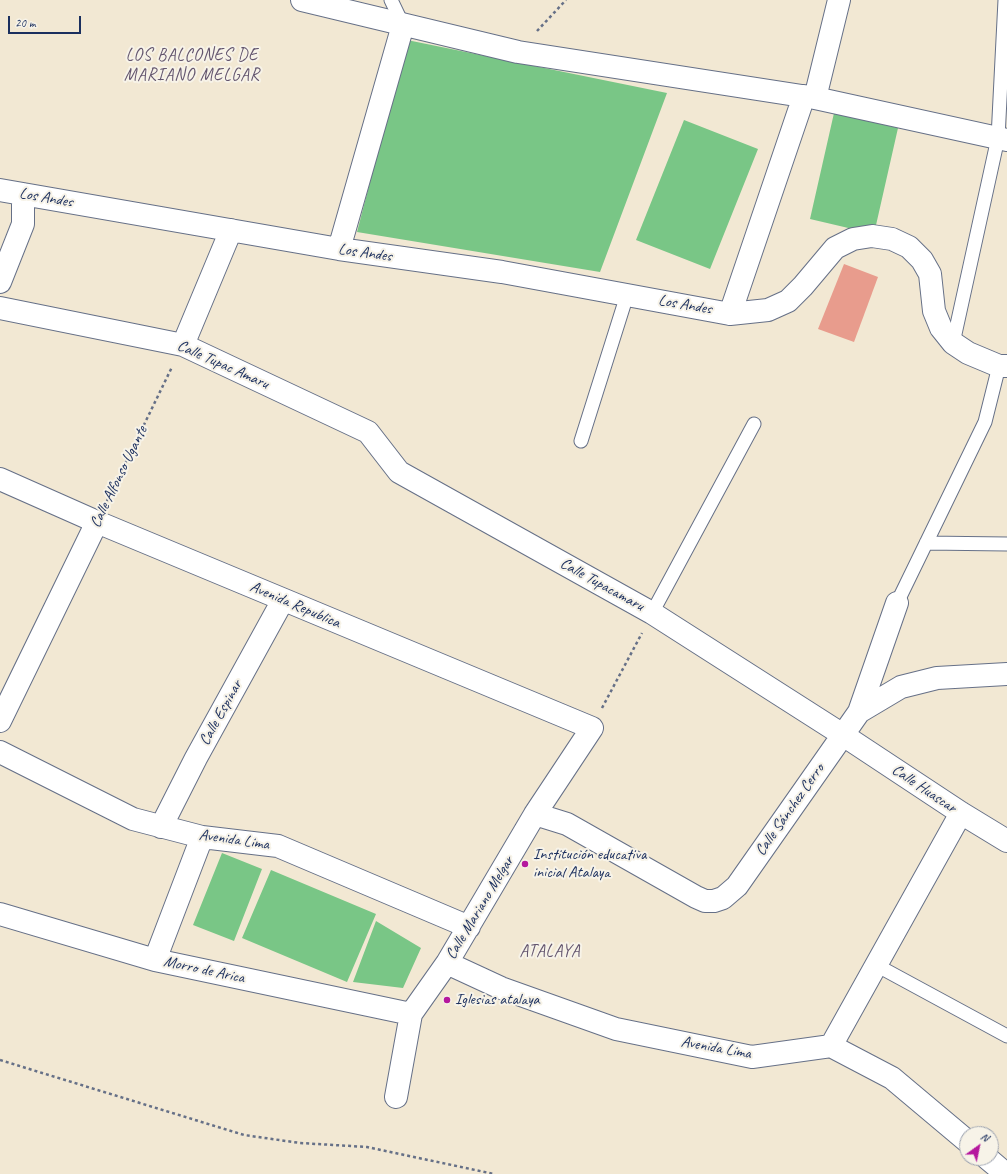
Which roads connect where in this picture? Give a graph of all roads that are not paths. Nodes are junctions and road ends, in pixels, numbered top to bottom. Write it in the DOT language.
graph roads {
  1 [pos="302,0"];
  2 [pos="391,0"];
  3 [pos="839,0"];
  4 [pos="1005,0"];
  5 [pos="403,25"];
  6 [pos="810,97"];
  7 [pos="1002,139"];
  8 [pos="0,190"];
  9 [pos="23,194"];
  10 [pos="231,230"];
  11 [pos="339,249"];
  12 [pos="0,282"];
  13 [pos="627,295"];
  14 [pos="0,308"];
  15 [pos="730,314"];
  16 [pos="953,343"];
  17 [pos="183,344"];
  18 [pos="1004,362"];
  19 [pos="754,424"];
  20 [pos="368,432"];
  21 [pos="581,441"];
  22 [pos="0,479"];
  23 [pos="97,522"];
  24 [pos="926,543"];
  25 [pos="1007,544"];
  26 [pos="283,600"];
  27 [pos="897,603"];
  28 [pos="652,613"];
  29 [pos="1007,674"];
  30 [pos="859,712"];
  31 [pos="0,721"];
  32 [pos="592,728"];
  33 [pos="843,735"];
  34 [pos="0,752"];
  35 [pos="961,813"];
  36 [pos="535,814"];
  37 [pos="161,827"];
  38 [pos="202,837"];
  39 [pos="1007,841"];
  40 [pos="0,914"];
  41 [pos="469,927"];
  42 [pos="155,960"];
  43 [pos="448,963"];
  44 [pos="876,965"];
  45 [pos="411,1014"];
  46 [pos="1007,1036"];
  47 [pos="831,1046"];
  48 [pos="396,1098"];
  49 [pos="959,1134"];
  50 [pos="996,1166"];
  51 [pos="1006,1174"];
  1 -- 5 [label="street"];
  2 -- 5 [label="lane"];
  3 -- 6 [label="street"];
  4 -- 7 [label="lane"];
  5 -- 6 [label="street"];
  5 -- 11 [label="street"];
  6 -- 7 [label="street"];
  6 -- 15 [label="street"];
  7 -- 16 [label="lane"];
  8 -- 9 [label="street, Los Andes"];
  9 -- 10 [label="street, Los Andes"];
  9 -- 12 [label="street"];
  10 -- 11 [label="street, Los Andes"];
  10 -- 17 [label="street"];
  11 -- 13 [label="street, Los Andes"];
  13 -- 15 [label="street, Los Andes"];
  13 -- 21 [label="lane"];
  14 -- 17 [label="street, Calle Tupac Amaru"];
  15 -- 16 [label="street, Los Andes"];
  16 -- 18 [label="street, Los Andes"];
  17 -- 20 [label="street, Calle Tupac Amaru"];
  18 -- 24 [label="lane"];
  19 -- 28 [label="lane"];
  20 -- 28 [label="street, Calle Tupacamaru"];
  22 -- 23 [label="street, Avenida Republica"];
  23 -- 26 [label="street, Avenida Republica"];
  23 -- 31 [label="street, Calle Alfonso Ugante"];
  24 -- 25 [label="lane"];
  24 -- 27 [label="lane"];
  26 -- 32 [label="street, Avenida Republica"];
  26 -- 37 [label="street, Calle Espinar"];
  27 -- 30 [label="street"];
  28 -- 33 [label="street, Calle Tupacamaru"];
  29 -- 30 [label="street"];
  30 -- 33 [label="street, Calle Sánchez Cerro"];
  32 -- 36 [label="street, Calle Mariano Melgar"];
  33 -- 35 [label="street, Calle Huascar"];
  33 -- 36 [label="street, Calle Sánchez Cerro"];
  34 -- 37 [label="street, Avenida Lima"];
  35 -- 39 [label="street, Calle Huascar"];
  35 -- 44 [label="street"];
  36 -- 41 [label="street, Calle Mariano Melgar"];
  37 -- 38 [label="street, Avenida Lima"];
  38 -- 41 [label="street, Avenida Lima"];
  38 -- 42 [label="street"];
  40 -- 42 [label="street, Morro de Arica"];
  41 -- 43 [label="street, Calle Mariano Melgar"];
  42 -- 45 [label="street, Morro de Arica"];
  43 -- 45 [label="street, Calle Mariano Melgar"];
  43 -- 47 [label="street, Avenida Lima"];
  44 -- 46 [label="lane"];
  44 -- 47 [label="street"];
  45 -- 48 [label="street, Calle Mariano Melgar"];
  47 -- 49 [label="street"];
  50 -- 51 [label="street"];
}
